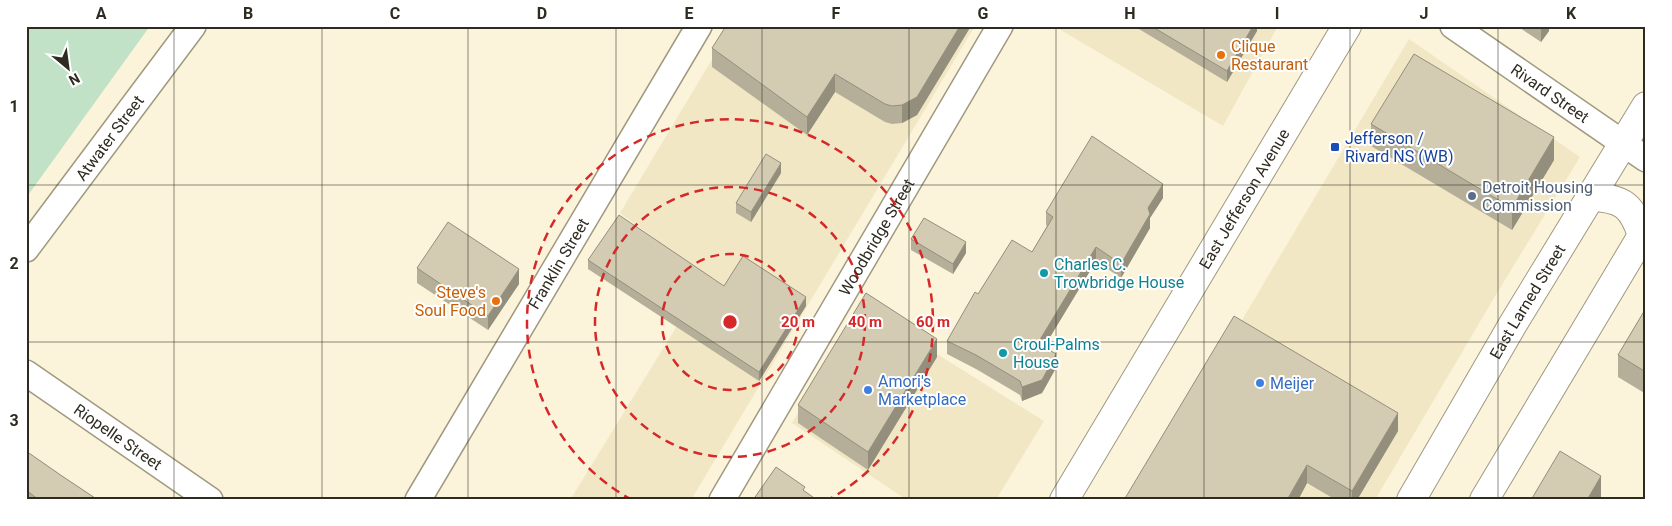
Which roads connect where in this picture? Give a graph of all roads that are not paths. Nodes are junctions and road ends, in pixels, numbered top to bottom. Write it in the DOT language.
graph roads {
  1 [pos="193,26"];
  2 [pos="699,26"];
  3 [pos="1000,26"];
  4 [pos="1347,26"];
  5 [pos="1453,26"];
  6 [pos="1646,106"];
  7 [pos="1623,143"];
  8 [pos="1646,159"];
  9 [pos="1590,196"];
  10 [pos="1644,232"];
  11 [pos="26,249"];
  12 [pos="26,373"];
  13 [pos="210,500"];
  14 [pos="418,500"];
  15 [pos="722,500"];
  16 [pos="1064,500"];
  17 [pos="1411,500"];
  18 [pos="1484,500"];
  1 -- 11 [label="street, Atwater Street"];
  2 -- 14 [label="street, Franklin Street"];
  3 -- 15 [label="street, Woodbridge Street"];
  4 -- 16 [label="street, East Jefferson Avenue"];
  5 -- 7 [label="street, Rivard Street"];
  6 -- 7 [label="street, East Larned Street"];
  7 -- 8 [label="street, Rivard Street"];
  7 -- 9 [label="street, East Larned Street"];
  9 -- 10 [label="street"];
  9 -- 17 [label="street, East Larned Street"];
  10 -- 18 [label="street"];
  12 -- 13 [label="street, Riopelle Street"];
}
